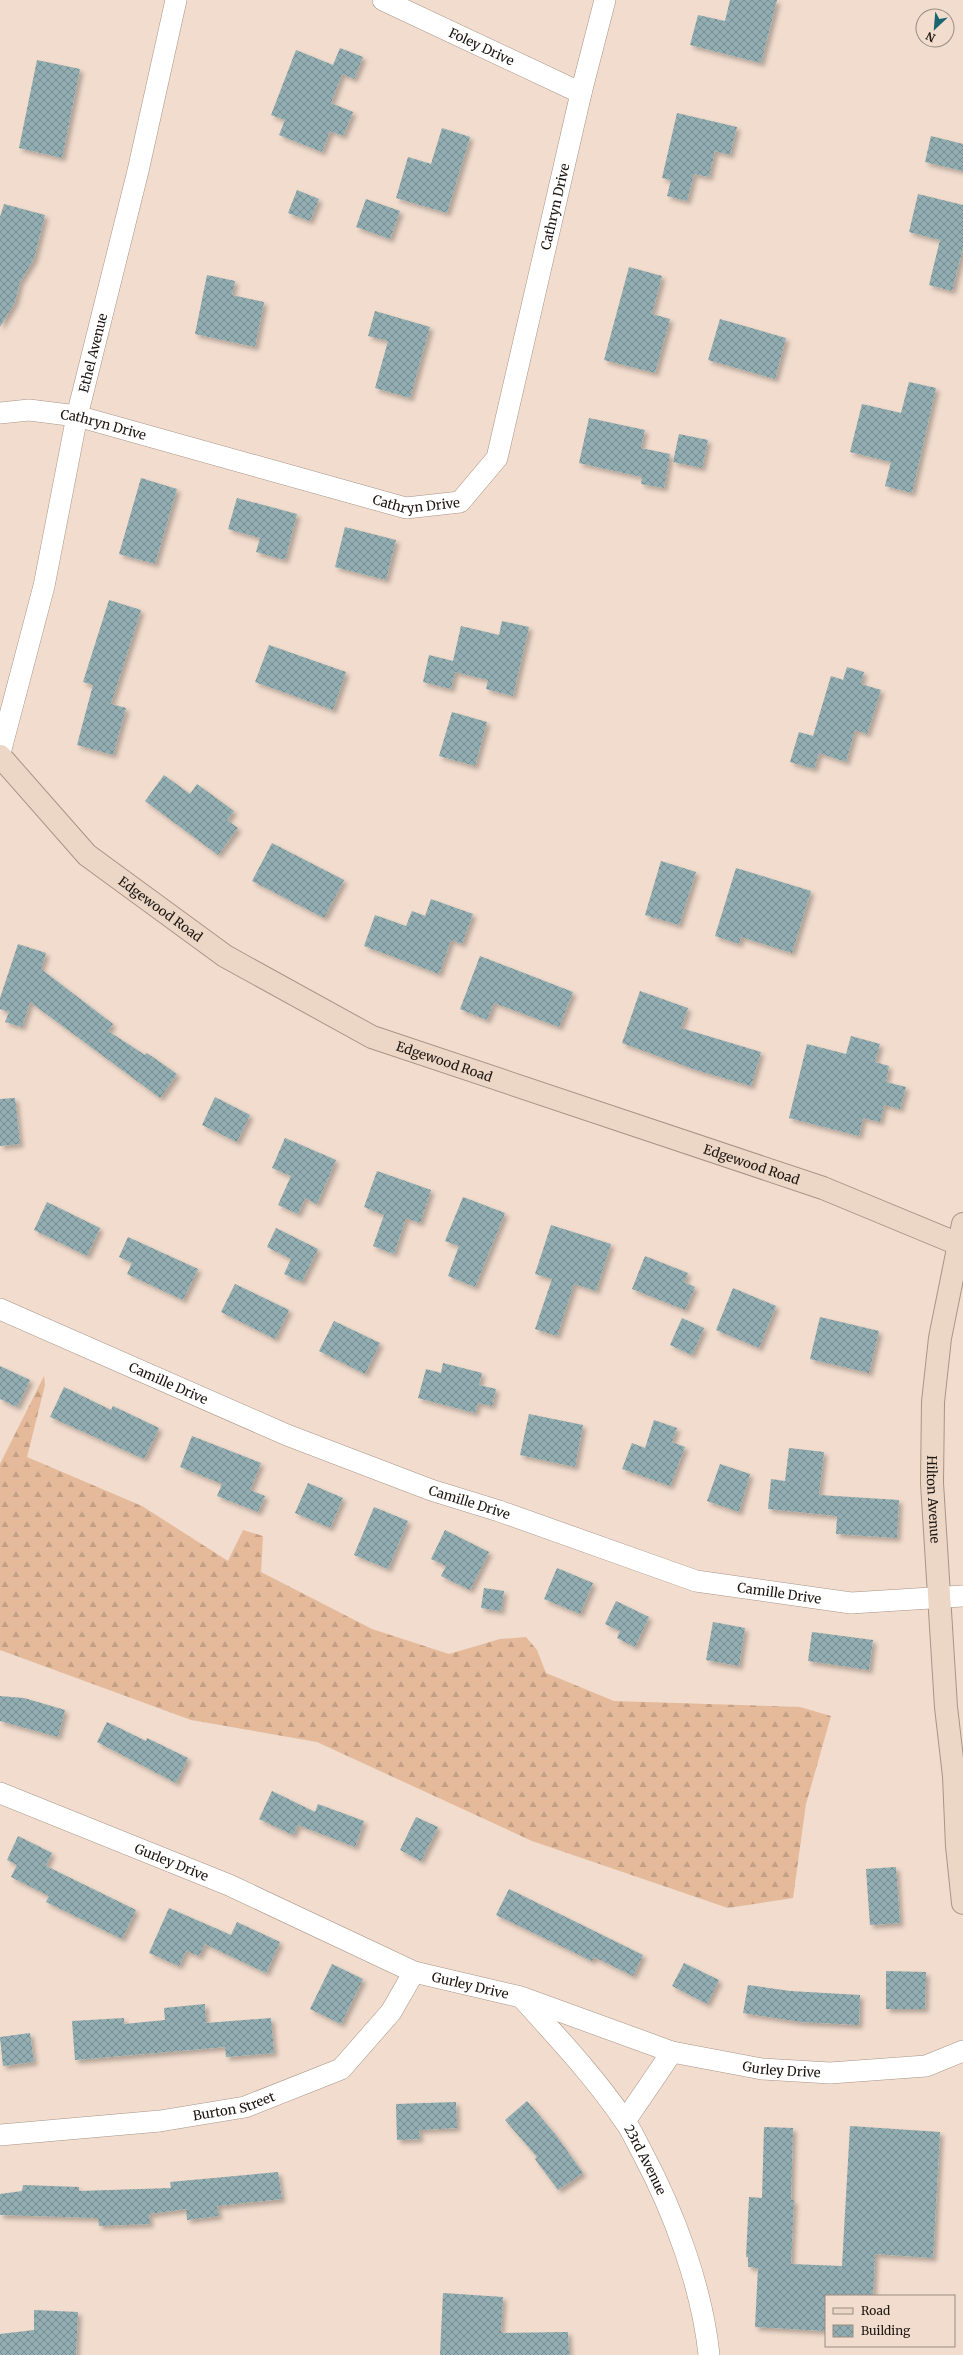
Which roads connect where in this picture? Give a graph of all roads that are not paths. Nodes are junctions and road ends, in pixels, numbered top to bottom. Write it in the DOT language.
graph roads {
  1 [pos="176,0"];
  2 [pos="383,0"];
  3 [pos="605,0"];
  4 [pos="581,93"];
  5 [pos="0,413"];
  6 [pos="77,416"];
  7 [pos="0,753"];
  8 [pos="0,756"];
  9 [pos="963,1224"];
  10 [pos="961,1246"];
  11 [pos="0,1309"];
  12 [pos="963,1596"];
  13 [pos="940,1598"];
  14 [pos="0,1794"];
  15 [pos="963,1903"];
  16 [pos="414,1972"];
  17 [pos="521,1997"];
  18 [pos="963,2051"];
  19 [pos="672,2052"];
  20 [pos="625,2121"];
  21 [pos="0,2135"];
  22 [pos="709,2355"];
  1 -- 6 [label="street, Ethel Avenue"];
  2 -- 4 [label="street, Foley Drive"];
  3 -- 4 [label="street, Cathryn Drive"];
  4 -- 6 [label="street, Cathryn Drive"];
  5 -- 6 [label="street, Cathryn Drive"];
  6 -- 7 [label="street, Ethel Avenue"];
  8 -- 10 [label="street, Edgewood Road"];
  9 -- 10 [label="street, Hilton Avenue"];
  10 -- 13 [label="street, Hilton Avenue"];
  11 -- 13 [label="street, Camille Drive"];
  12 -- 13 [label="street, Camille Drive"];
  13 -- 15 [label="street, Hilton Avenue"];
  14 -- 16 [label="street, Gurley Drive"];
  16 -- 17 [label="street, Gurley Drive"];
  16 -- 21 [label="street, Burton Street"];
  17 -- 19 [label="street, Gurley Drive"];
  17 -- 20 [label="street, 23rd Avenue"];
  18 -- 19 [label="street, Gurley Drive"];
  19 -- 20 [label="street"];
  20 -- 22 [label="street, 23rd Avenue"];
}
